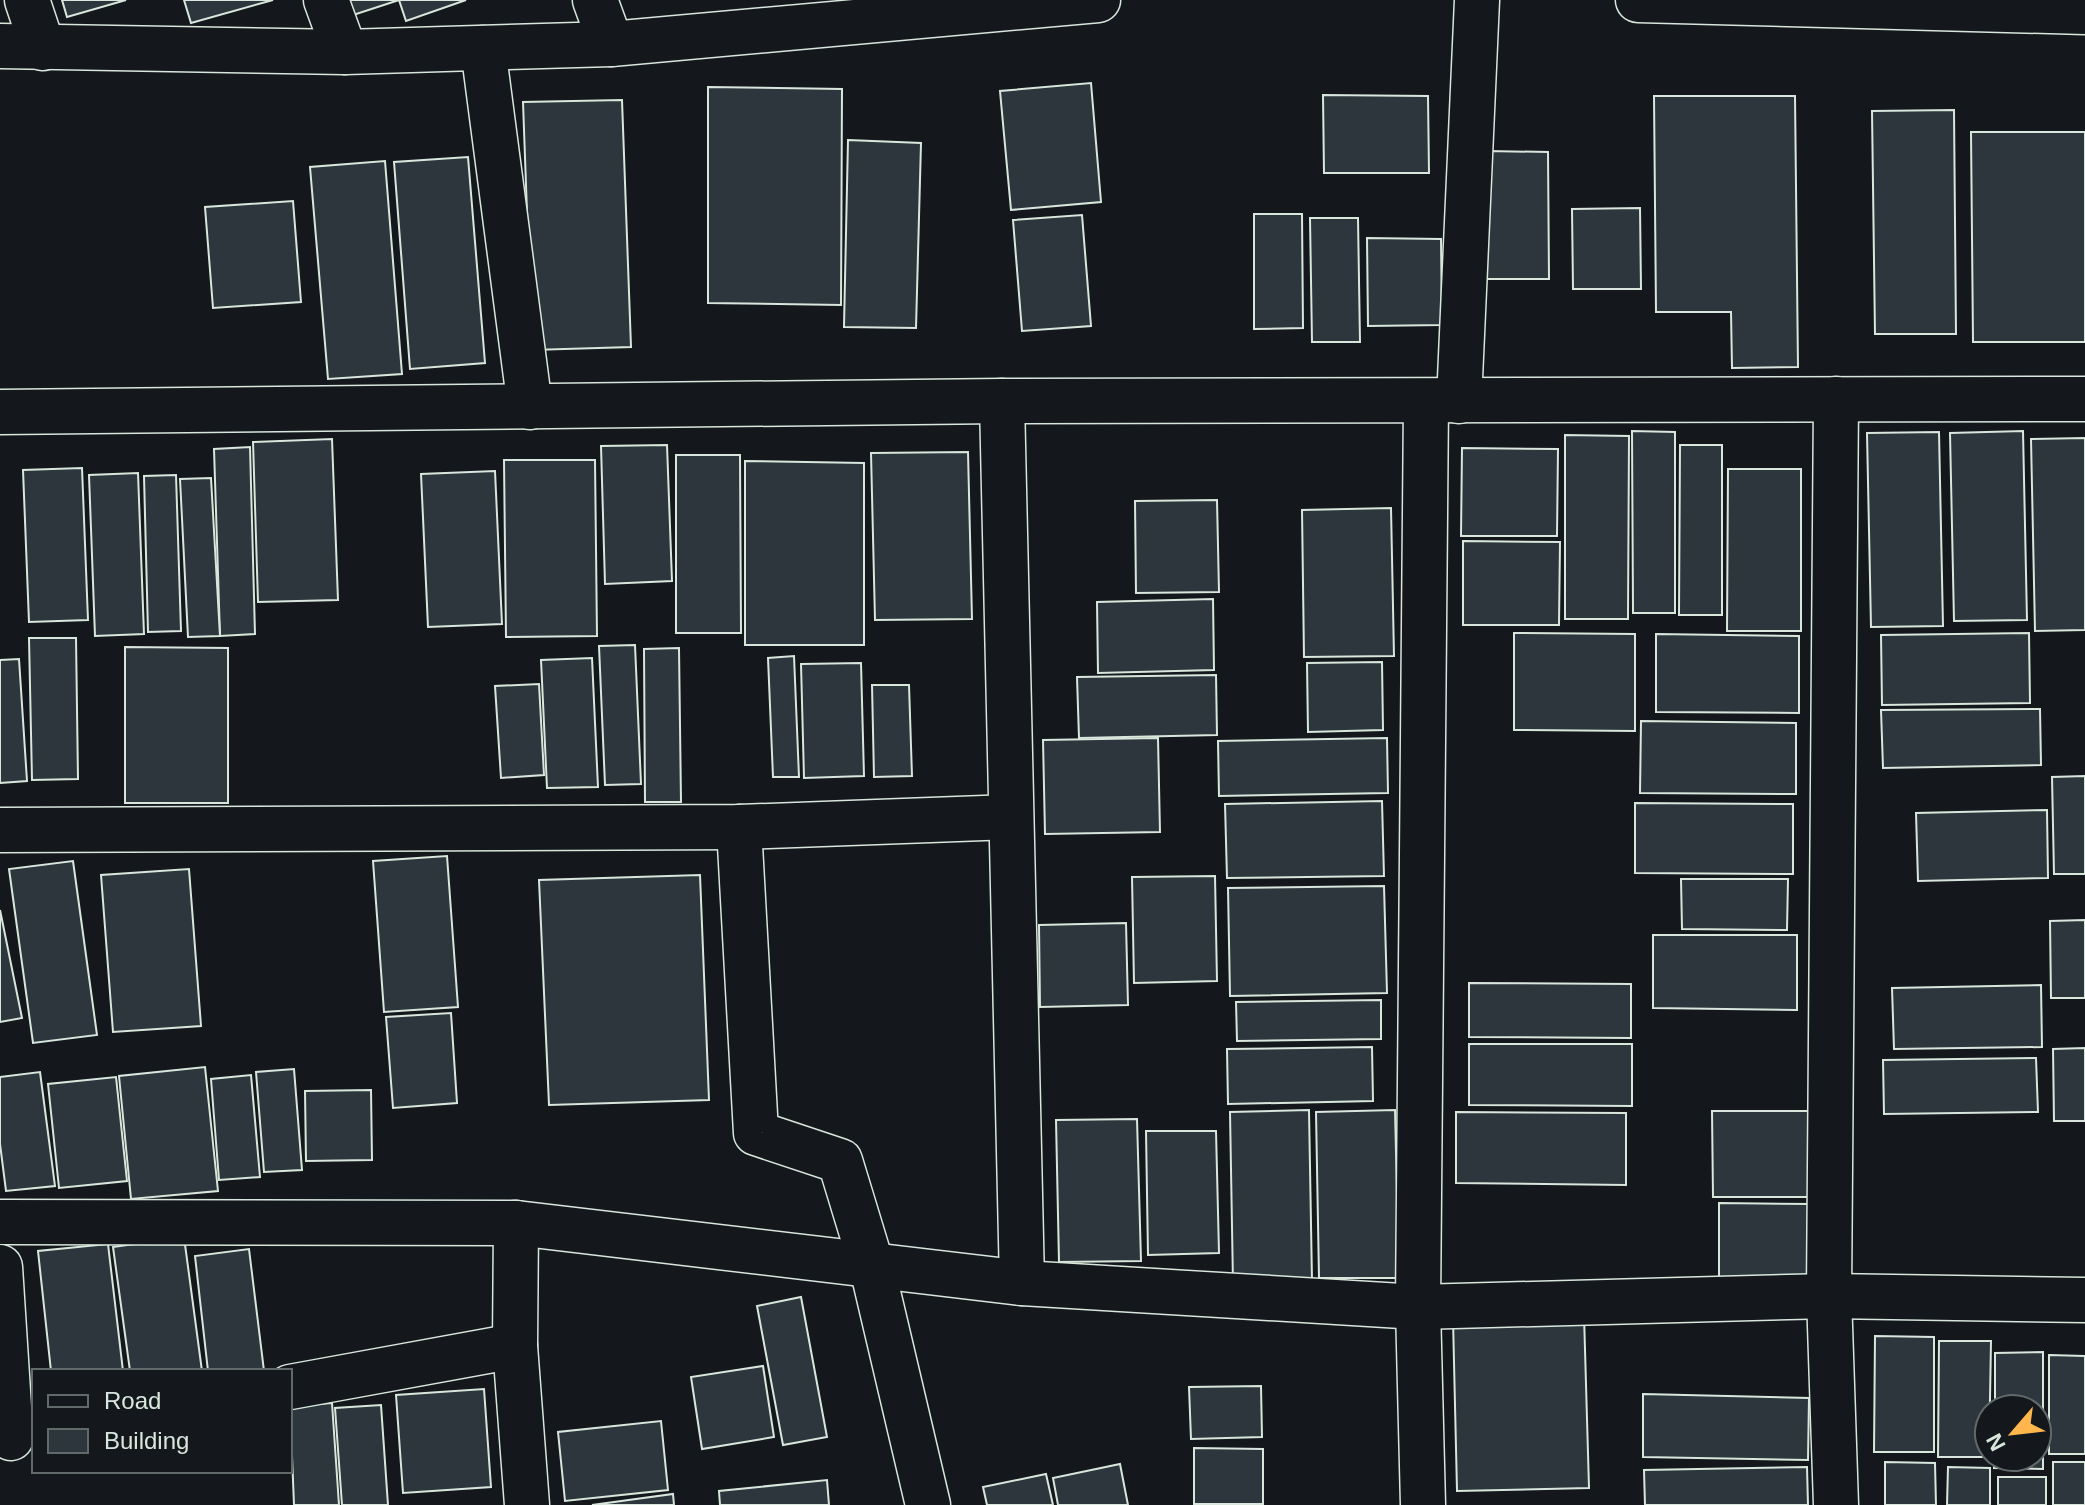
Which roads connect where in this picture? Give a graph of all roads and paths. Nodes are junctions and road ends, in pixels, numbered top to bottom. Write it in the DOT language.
graph roads {
  1 [pos="27,0"];
  2 [pos="326,0"];
  3 [pos="595,0"];
  4 [pos="1098,0"];
  5 [pos="1477,0"];
  6 [pos="1638,0"];
  7 [pos="1765,2"];
  8 [pos="2067,8"];
  9 [pos="874,10"];
  10 [pos="611,44"];
  11 [pos="0,46"];
  12 [pos="43,48"];
  13 [pos="483,48"];
  14 [pos="345,52"];
  15 [pos="1836,399"];
  16 [pos="2085,399"];
  17 [pos="1002,401"];
  18 [pos="1442,401"];
  19 [pos="530,407"];
  20 [pos="0,412"];
  21 [pos="1011,817"];
  22 [pos="739,827"];
  23 [pos="0,830"];
  24 [pos="0,1222"];
  25 [pos="516,1223"];
  26 [pos="871,1263"];
  27 [pos="0,1267"];
  28 [pos="1022,1283"];
  29 [pos="1829,1296"];
  30 [pos="2085,1300"];
  31 [pos="1418,1307"];
  32 [pos="515,1346"];
  33 [pos="292,1387"];
  34 [pos="15,1437"];
  35 [pos="527,1505"];
  36 [pos="928,1505"];
  37 [pos="1423,1505"];
  38 [pos="1836,1505"];
  1 -- 12 [label="street"];
  2 -- 14 [label="street"];
  3 -- 10 [label="street"];
  4 -- 9 [label="street"];
  5 -- 18 [label="street"];
  6 -- 7 [label="street"];
  7 -- 8 [label="street"];
  9 -- 10 [label="street"];
  10 -- 13 [label="street"];
  11 -- 12 [label="street"];
  12 -- 14 [label="street"];
  13 -- 14 [label="street"];
  13 -- 19 [label="street"];
  15 -- 16 [label="street"];
  15 -- 18 [label="street"];
  15 -- 29 [label="street"];
  17 -- 18 [label="street"];
  17 -- 19 [label="street"];
  17 -- 21 [label="street"];
  18 -- 31 [label="street"];
  19 -- 20 [label="street"];
  21 -- 22 [label="street"];
  21 -- 28 [label="street"];
  22 -- 23 [label="street"];
  22 -- 26 [label="street"];
  24 -- 25 [label="street"];
  25 -- 26 [label="street"];
  25 -- 32 [label="street"];
  26 -- 28 [label="street"];
  26 -- 36 [label="street"];
  27 -- 34 [label="street"];
  28 -- 31 [label="street"];
  29 -- 30 [label="street"];
  29 -- 31 [label="street"];
  29 -- 38 [label="street"];
  31 -- 37 [label="street"];
  32 -- 33 [label="street"];
  32 -- 35 [label="street"];
}
